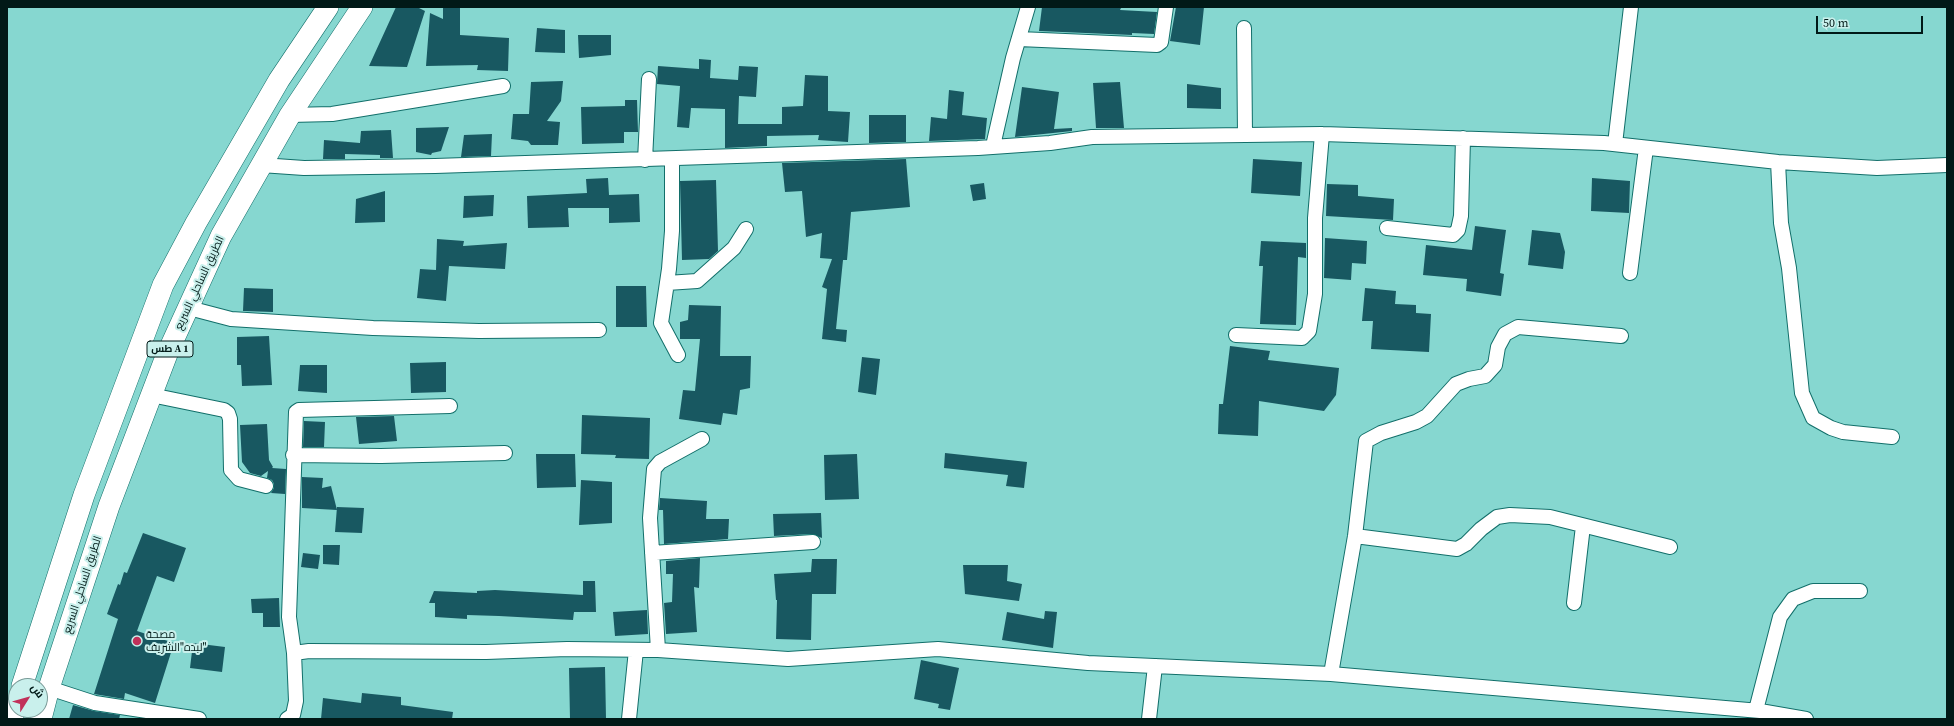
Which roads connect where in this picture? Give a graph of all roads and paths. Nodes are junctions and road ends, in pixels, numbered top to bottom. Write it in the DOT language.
graph roads {
  1 [pos="328,7"];
  2 [pos="362,7"];
  3 [pos="1028,7"];
  4 [pos="1166,7"];
  5 [pos="1631,7"];
  6 [pos="1244,28"];
  7 [pos="1019,39"];
  8 [pos="649,79"];
  9 [pos="503,86"];
  10 [pos="290,115"];
  11 [pos="1322,134"];
  12 [pos="1245,135"];
  13 [pos="1463,138"];
  14 [pos="1615,144"];
  15 [pos="993,146"];
  16 [pos="1646,148"];
  17 [pos="672,159"];
  18 [pos="645,160"];
  19 [pos="1778,162"];
  20 [pos="261,165"];
  21 [pos="1947,165"];
  22 [pos="1387,228"];
  23 [pos="746,229"];
  24 [pos="1630,274"];
  25 [pos="667,284"];
  26 [pos="189,308"];
  27 [pos="599,330"];
  28 [pos="1236,335"];
  29 [pos="1621,336"];
  30 [pos="678,355"];
  31 [pos="151,395"];
  32 [pos="450,406"];
  33 [pos="1892,437"];
  34 [pos="702,439"];
  35 [pos="505,453"];
  36 [pos="293,455"];
  37 [pos="266,486"];
  38 [pos="1583,526"];
  39 [pos="1355,536"];
  40 [pos="813,542"];
  41 [pos="1670,547"];
  42 [pos="652,553"];
  43 [pos="1860,591"];
  44 [pos="1574,604"];
  45 [pos="636,650"];
  46 [pos="658,650"];
  47 [pos="294,653"];
  48 [pos="1155,666"];
  49 [pos="1331,674"];
  50 [pos="25,678"];
  51 [pos="49,688"];
  52 [pos="1756,710"];
  53 [pos="41,719"];
  54 [pos="199,719"];
  55 [pos="287,719"];
  56 [pos="629,719"];
  57 [pos="1149,719"];
  58 [pos="1806,719"];
  1 -- 50 [label="highway, طس A 1"];
  2 -- 10 [label="highway, الطريق الساحلي السريع / طس A 1"];
  3 -- 7 [label="street"];
  4 -- 7 [label="street"];
  5 -- 14 [label="street"];
  6 -- 12 [label="street"];
  7 -- 15 [label="street"];
  8 -- 18 [label="street"];
  9 -- 10 [label="street"];
  10 -- 20 [label="highway, الطريق الساحلي السريع / طس A 1"];
  11 -- 12 [label="street"];
  11 -- 13 [label="street"];
  11 -- 28 [label="street"];
  12 -- 15 [label="street"];
  13 -- 14 [label="street"];
  13 -- 22 [label="street"];
  14 -- 16 [label="street"];
  15 -- 17 [label="street"];
  16 -- 19 [label="street"];
  16 -- 24 [label="street"];
  17 -- 18 [label="street"];
  17 -- 25 [label="street"];
  18 -- 20 [label="street"];
  19 -- 21 [label="street"];
  19 -- 33 [label="street"];
  20 -- 26 [label="highway, الطريق الساحلي السريع / طس A 1"];
  23 -- 25 [label="street"];
  25 -- 30 [label="street"];
  26 -- 27 [label="street"];
  26 -- 31 [label="highway, الطريق الساحلي السريع / طس A 1"];
  29 -- 39 [label="street"];
  31 -- 37 [label="street"];
  31 -- 51 [label="highway, الطريق الساحلي السريع / طس A 1"];
  32 -- 36 [label="street"];
  34 -- 42 [label="street"];
  35 -- 36 [label="street"];
  36 -- 47 [label="street"];
  38 -- 39 [label="street"];
  38 -- 41 [label="street"];
  38 -- 44 [label="street"];
  39 -- 49 [label="street"];
  40 -- 42 [label="street"];
  42 -- 46 [label="street"];
  43 -- 52 [label="street"];
  45 -- 46 [label="street"];
  45 -- 47 [label="street"];
  45 -- 56 [label="street"];
  46 -- 48 [label="street"];
  47 -- 55 [label="street"];
  48 -- 49 [label="street"];
  48 -- 57 [label="street"];
  49 -- 52 [label="street"];
  51 -- 53 [label="highway, الطريق الساحلي السريع / طس A 1"];
  51 -- 54 [label="street"];
  52 -- 58 [label="street"];
}
